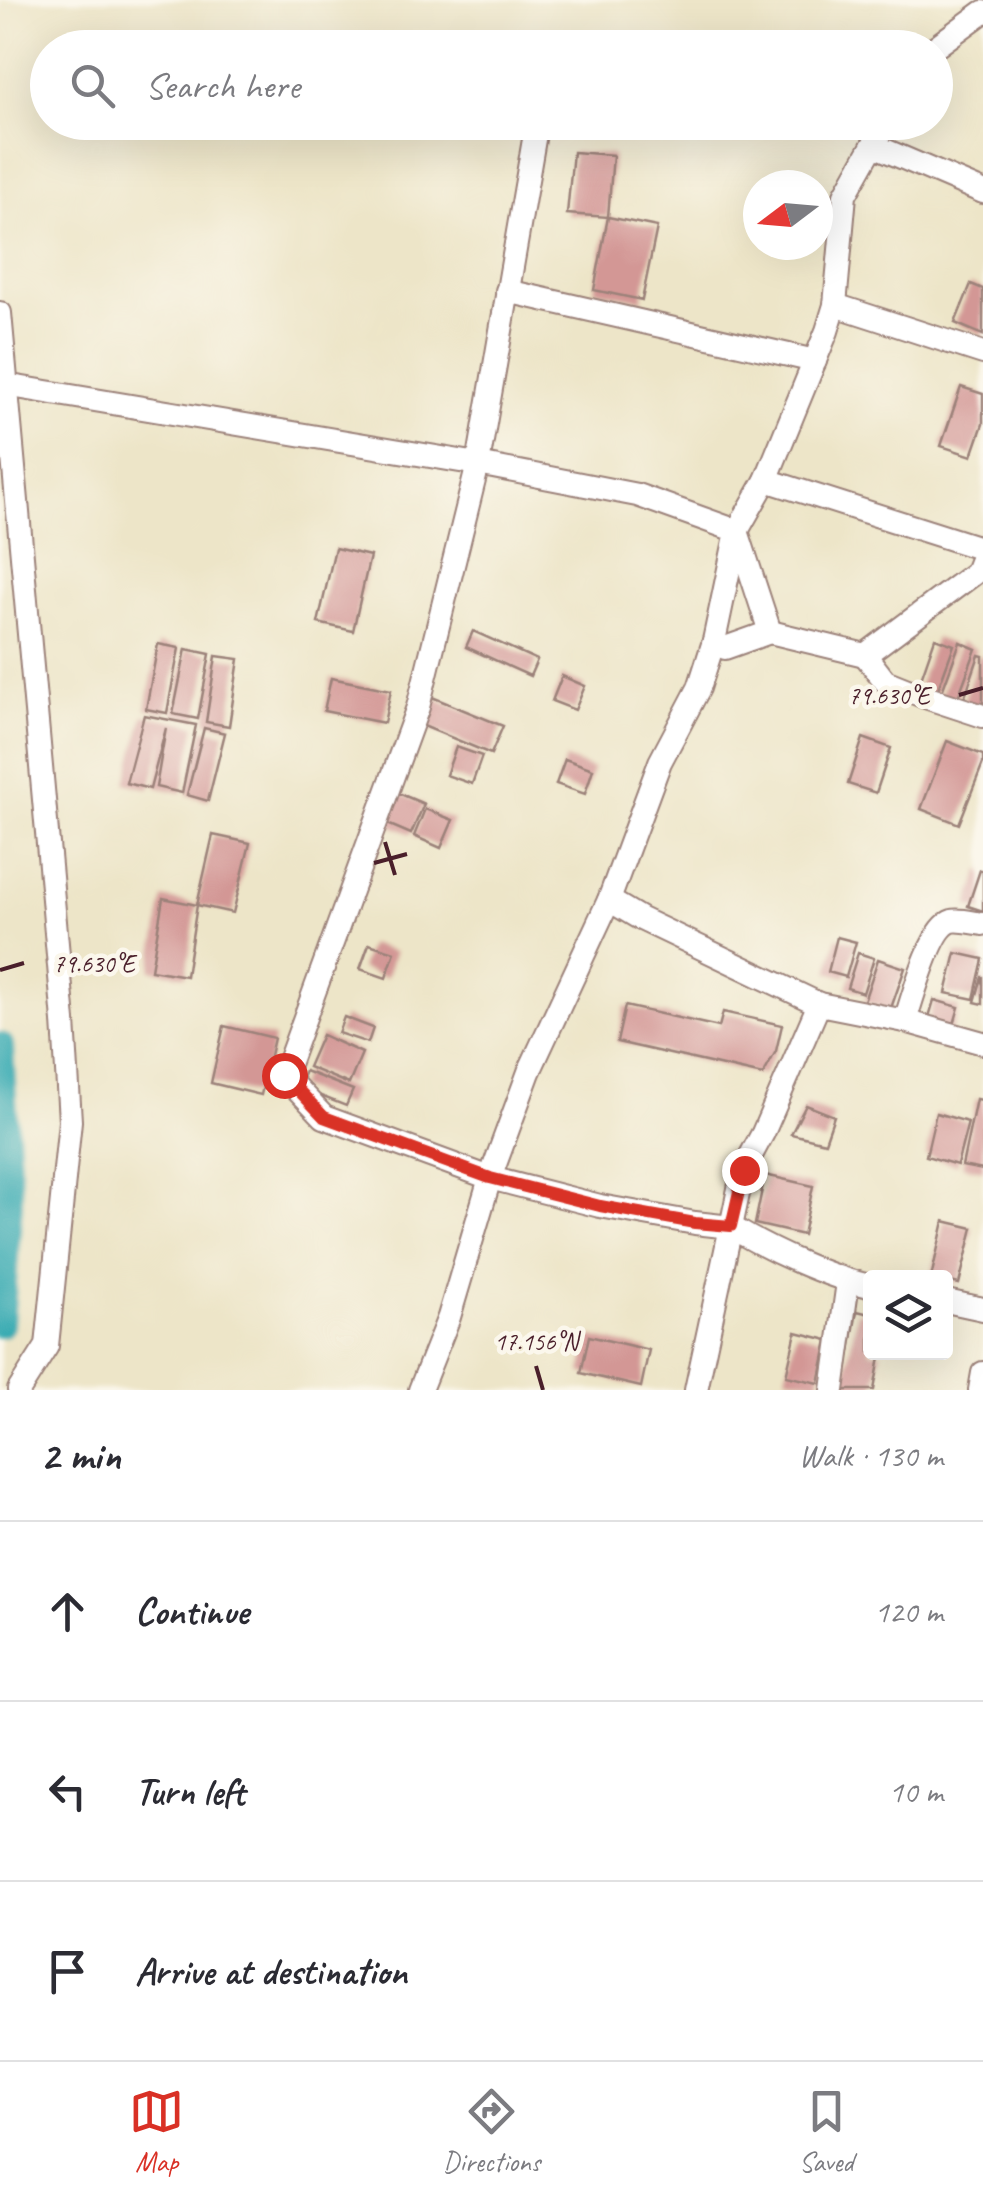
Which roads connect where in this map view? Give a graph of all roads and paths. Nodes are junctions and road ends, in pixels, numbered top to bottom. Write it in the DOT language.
graph roads {
  1 [pos="983,12"];
  2 [pos="953,34"];
  3 [pos="534,140"];
  4 [pos="876,140"];
  5 [pos="873,145"];
  6 [pos="983,192"];
  7 [pos="507,291"];
  8 [pos="836,305"];
  9 [pos="0,313"];
  10 [pos="983,354"];
  11 [pos="815,361"];
  12 [pos="5,384"];
  13 [pos="478,464"];
  14 [pos="766,480"];
  15 [pos="737,531"];
  16 [pos="983,551"];
  17 [pos="770,632"];
  18 [pos="714,641"];
  19 [pos="865,655"];
  20 [pos="983,716"];
  21 [pos="610,900"];
  22 [pos="983,924"];
  23 [pos="819,1004"];
  24 [pos="905,1020"];
  25 [pos="983,1043"];
  26 [pos="490,1178"];
  27 [pos="731,1226"];
  28 [pos="859,1284"];
  29 [pos="953,1302"];
  30 [pos="983,1308"];
  31 [pos="983,1373"];
  32 [pos="18,1390"];
  33 [pos="420,1390"];
  34 [pos="696,1390"];
  35 [pos="833,1390"];
  36 [pos="980,1390"];
  1 -- 2 [label="street"];
  3 -- 7 [label="street"];
  4 -- 5 [label="street"];
  5 -- 6 [label="street"];
  5 -- 8 [label="street"];
  7 -- 11 [label="street"];
  7 -- 13 [label="street"];
  8 -- 10 [label="street"];
  8 -- 11 [label="street"];
  9 -- 12 [label="street"];
  11 -- 14 [label="street"];
  12 -- 13 [label="street"];
  12 -- 32 [label="street"];
  13 -- 15 [label="street"];
  13 -- 26 [label="street"];
  14 -- 15 [label="street"];
  14 -- 16 [label="street"];
  15 -- 17 [label="street"];
  15 -- 18 [label="street"];
  16 -- 19 [label="street"];
  17 -- 18 [label="street"];
  17 -- 19 [label="street"];
  18 -- 21 [label="street"];
  19 -- 20 [label="street"];
  21 -- 23 [label="street"];
  21 -- 26 [label="street"];
  22 -- 24 [label="street"];
  23 -- 24 [label="street"];
  23 -- 27 [label="street"];
  24 -- 25 [label="street"];
  26 -- 27 [label="street"];
  26 -- 33 [label="street"];
  27 -- 28 [label="street"];
  27 -- 34 [label="street"];
  28 -- 35 [label="street"];
  29 -- 30 [label="street"];
  31 -- 36 [label="street"];
}
